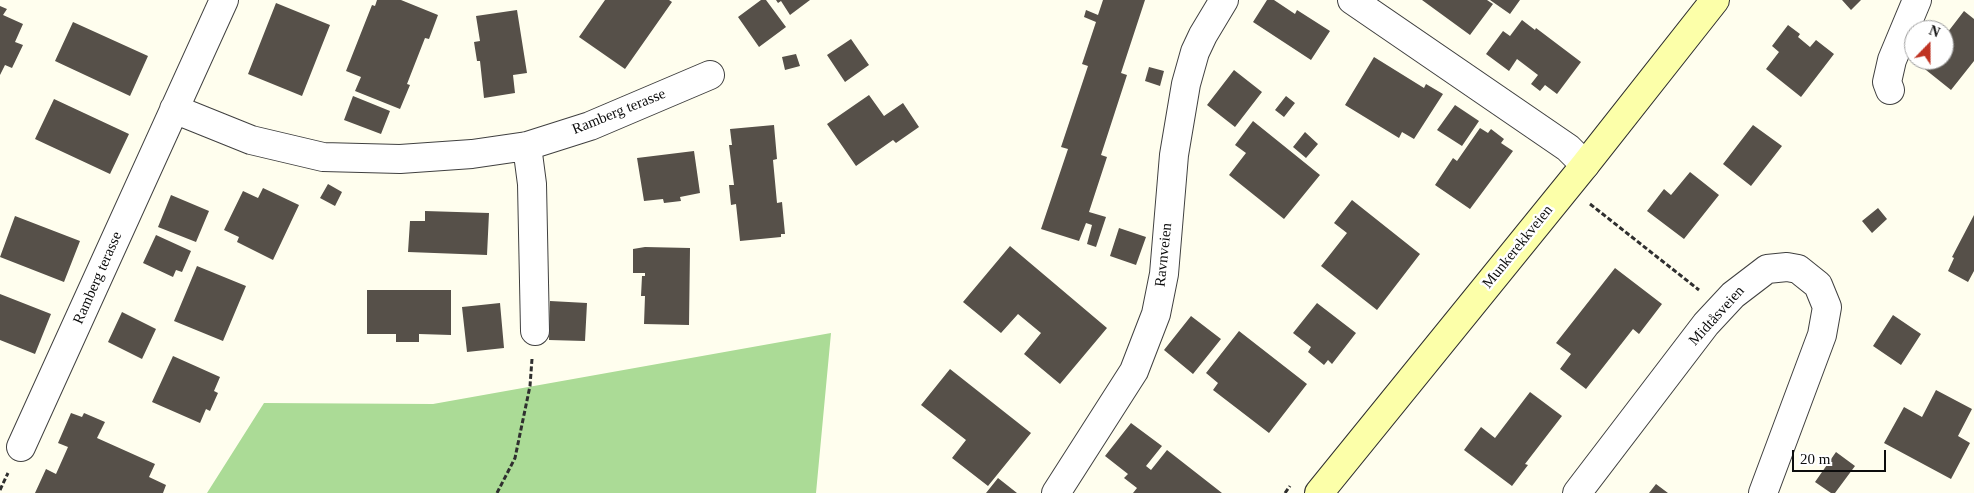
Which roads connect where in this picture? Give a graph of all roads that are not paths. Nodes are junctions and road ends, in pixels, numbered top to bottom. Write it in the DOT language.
graph roads {
  1 [pos="224,0"];
  2 [pos="1224,0"];
  3 [pos="1352,0"];
  4 [pos="1715,0"];
  5 [pos="1917,0"];
  6 [pos="710,75"];
  7 [pos="1890,90"];
  8 [pos="174,109"];
  9 [pos="527,146"];
  10 [pos="1585,165"];
  11 [pos="535,331"];
  12 [pos="21,447"];
  13 [pos="1056,493"];
  14 [pos="1319,493"];
  15 [pos="1577,493"];
  16 [pos="1763,493"];
  1 -- 8 [label="street, Ramberg terasse"];
  2 -- 13 [label="street, Ravnveien"];
  3 -- 10 [label="street"];
  4 -- 10 [label="main road, Munkerekkveien"];
  5 -- 7 [label="street"];
  6 -- 9 [label="street, Ramberg terasse"];
  8 -- 9 [label="street, Ramberg terasse"];
  8 -- 12 [label="street, Ramberg terasse"];
  9 -- 11 [label="street"];
  10 -- 14 [label="main road, Munkerekkveien"];
  15 -- 16 [label="street, Midtåsveien"];
}
